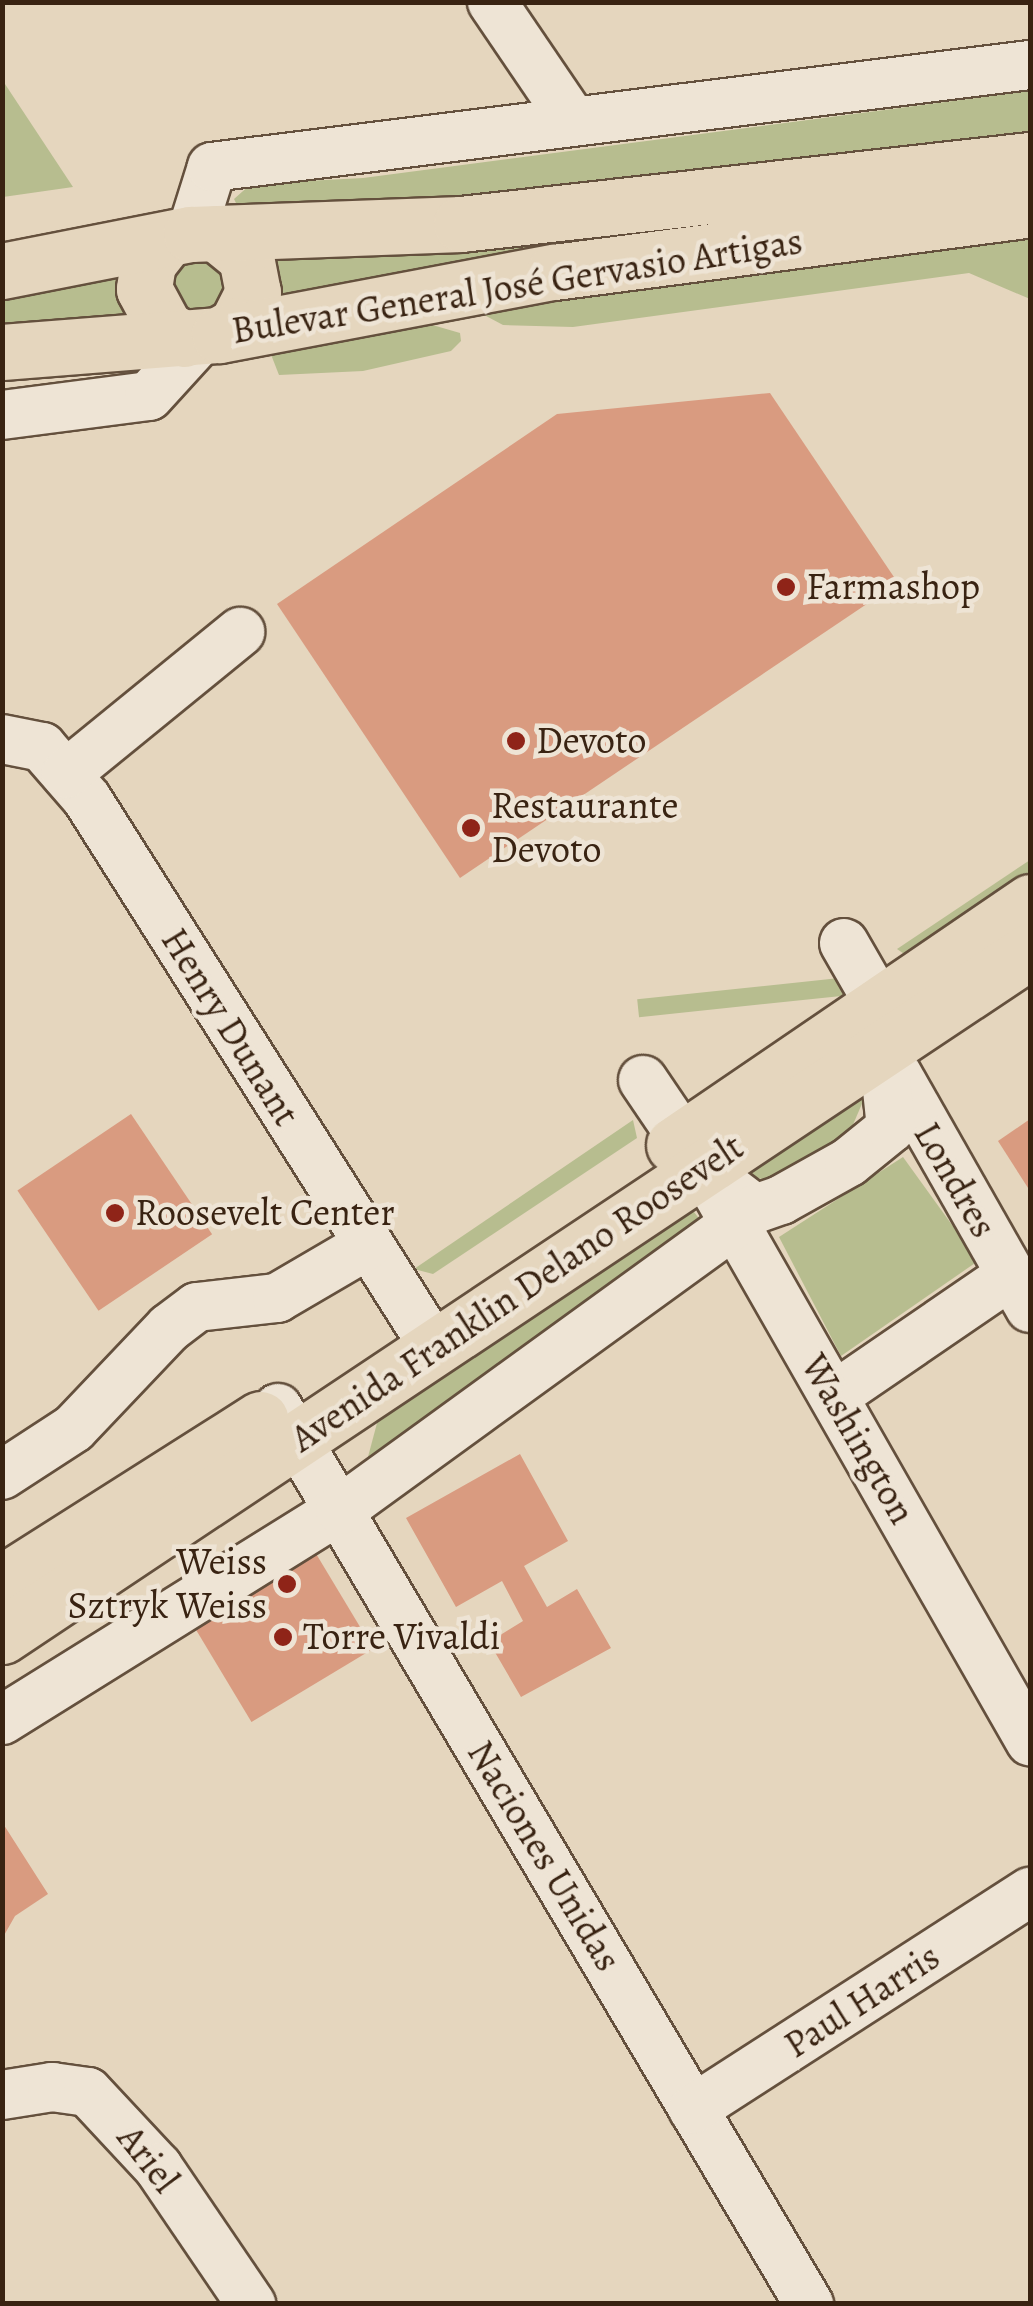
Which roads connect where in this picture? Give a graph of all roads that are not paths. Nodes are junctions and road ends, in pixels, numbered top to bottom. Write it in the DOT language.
graph roads {
  1 [pos="492,2"];
  2 [pos="1030,65"];
  3 [pos="573,121"];
  4 [pos="1030,160"];
  5 [pos="1030,209"];
  6 [pos="191,236"];
  7 [pos="2,271"];
  8 [pos="202,337"];
  9 [pos="2,352"];
  10 [pos="2,415"];
  11 [pos="240,632"];
  12 [pos="2,738"];
  13 [pos="66,774"];
  14 [pos="1030,902"];
  15 [pos="844,943"];
  16 [pos="1030,951"];
  17 [pos="881,1026"];
  18 [pos="643,1080"];
  19 [pos="694,1154"];
  20 [pos="746,1218"];
  21 [pos="366,1246"];
  22 [pos="1021,1292"];
  23 [pos="422,1332"];
  24 [pos="834,1396"];
  25 [pos="287,1424"];
  26 [pos="2,1475"];
  27 [pos="340,1510"];
  28 [pos="2,1583"];
  29 [pos="2,1636"];
  30 [pos="2,1720"];
  31 [pos="1030,1741"];
  32 [pos="1030,1892"];
  33 [pos="2,2096"];
  34 [pos="693,2109"];
  35 [pos="250,2304"];
  36 [pos="808,2304"];
  1 -- 3 [label="street"];
  2 -- 3 [label="street"];
  3 -- 6 [label="street"];
  4 -- 6 [label="main road, Bulevar General José Gervasio Artigas"];
  5 -- 8 [label="main road, Bulevar General José Gervasio Artigas"];
  6 -- 7 [label="main road, Bulevar General José Gervasio Artigas"];
  6 -- 8 [label="main road"];
  6 -- 8 [label="main road"];
  8 -- 9 [label="main road, Bulevar General José Gervasio Artigas"];
  8 -- 10 [label="street"];
  11 -- 13 [label="street"];
  12 -- 13 [label="street, Henry Dunant"];
  13 -- 21 [label="street, Henry Dunant"];
  14 -- 17 [label="main road, Avenida Franklin Delano Roosevelt"];
  15 -- 17 [label="street, Londres"];
  16 -- 17 [label="main road, Avenida Franklin Delano Roosevelt"];
  17 -- 19 [label="main road, Avenida Franklin Delano Roosevelt"];
  17 -- 20 [label="street"];
  17 -- 22 [label="street, Londres"];
  18 -- 19 [label="street, Washington"];
  19 -- 20 [label="street, Washington"];
  19 -- 23 [label="main road, Avenida Franklin Delano Roosevelt"];
  20 -- 24 [label="street, Washington"];
  20 -- 27 [label="street"];
  21 -- 23 [label="street, Henry Dunant"];
  21 -- 26 [label="street"];
  22 -- 24 [label="street"];
  23 -- 25 [label="main road, Avenida Franklin Delano Roosevelt"];
  24 -- 31 [label="street, Washington"];
  25 -- 27 [label="street, Naciones Unidas"];
  25 -- 28 [label="main road, Avenida Franklin Delano Roosevelt"];
  25 -- 29 [label="main road, Avenida Franklin Delano Roosevelt"];
  27 -- 30 [label="street"];
  27 -- 34 [label="street, Naciones Unidas"];
  32 -- 34 [label="street, Paul Harris"];
  33 -- 35 [label="street, Ariel"];
  34 -- 36 [label="street, Naciones Unidas"];
}
